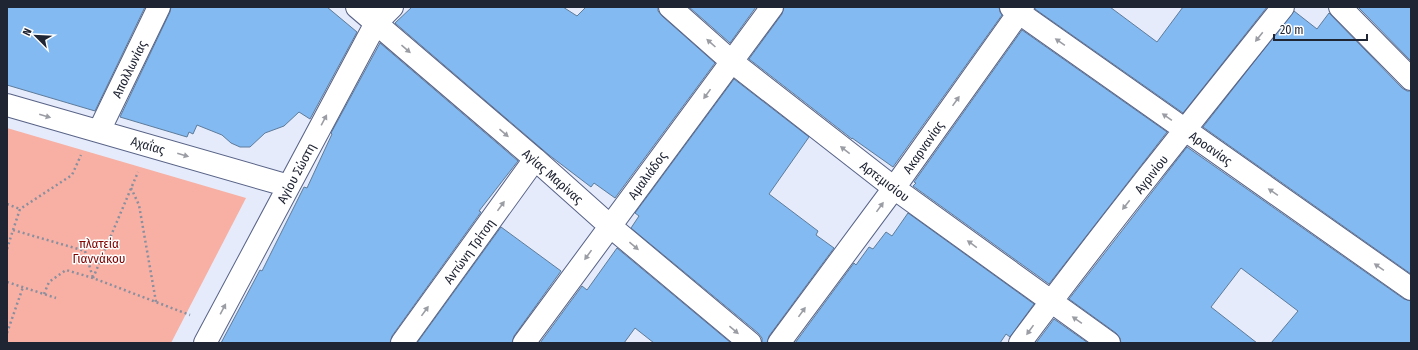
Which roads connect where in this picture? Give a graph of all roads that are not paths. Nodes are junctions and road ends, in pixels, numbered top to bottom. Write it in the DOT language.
graph roads {
  1 [pos="159,7"];
  2 [pos="357,7"];
  3 [pos="392,7"];
  4 [pos="670,7"];
  5 [pos="772,7"];
  6 [pos="1283,7"];
  7 [pos="1340,7"];
  8 [pos="1017,9"];
  9 [pos="376,23"];
  10 [pos="731,62"];
  11 [pos="1411,79"];
  12 [pos="7,105"];
  13 [pos="96,130"];
  14 [pos="1185,130"];
  15 [pos="535,159"];
  16 [pos="289,186"];
  17 [pos="894,188"];
  18 [pos="610,226"];
  19 [pos="1411,290"];
  20 [pos="1051,301"];
  21 [pos="209,334"];
  22 [pos="402,343"];
  23 [pos="524,343"];
  24 [pos="750,343"];
  25 [pos="779,343"];
  26 [pos="1020,343"];
  27 [pos="1109,343"];
  1 -- 13 [label="street, Απολλωνίας"];
  2 -- 9 [label="street, Αγίας Μαρίνας"];
  3 -- 9 [label="street, Αγίου Σώστη"];
  10 -- 4 [label="street, Αρτεμισίου, one-way"];
  5 -- 10 [label="street, Αμαλιάδος"];
  6 -- 14 [label="street, Αγρινίου, one-way"];
  7 -- 11 [label="street"];
  14 -- 8 [label="street, Αροανίας, one-way"];
  17 -- 8 [label="street, Ακαρνανίας, one-way"];
  9 -- 15 [label="street, Αγίας Μαρίνας, one-way"];
  16 -- 9 [label="street, Αγίου Σώστη, one-way"];
  17 -- 10 [label="street, Αρτεμισίου, one-way"];
  10 -- 18 [label="street, Αμαλιάδος, one-way"];
  12 -- 13 [label="street, Αχαΐας, one-way"];
  13 -- 16 [label="street, Αχαΐας, one-way"];
  19 -- 14 [label="street, Αροανίας, one-way"];
  14 -- 20 [label="street, Αγρινίου, one-way"];
  15 -- 18 [label="street, Αγίας Μαρίνας"];
  22 -- 15 [label="street, Αντώνη Τρίτση, one-way"];
  21 -- 16 [label="street, Αγίου Σώστη, one-way"];
  20 -- 17 [label="street, Αρτεμισίου, one-way"];
  25 -- 17 [label="street, Ακαρνανίας, one-way"];
  18 -- 23 [label="street, Αμαλιάδος, one-way"];
  18 -- 24 [label="street, Αγίας Μαρίνας, one-way"];
  20 -- 26 [label="street, Αγρινίου, one-way"];
  27 -- 20 [label="street, Αρτεμισίου, one-way"];
}
